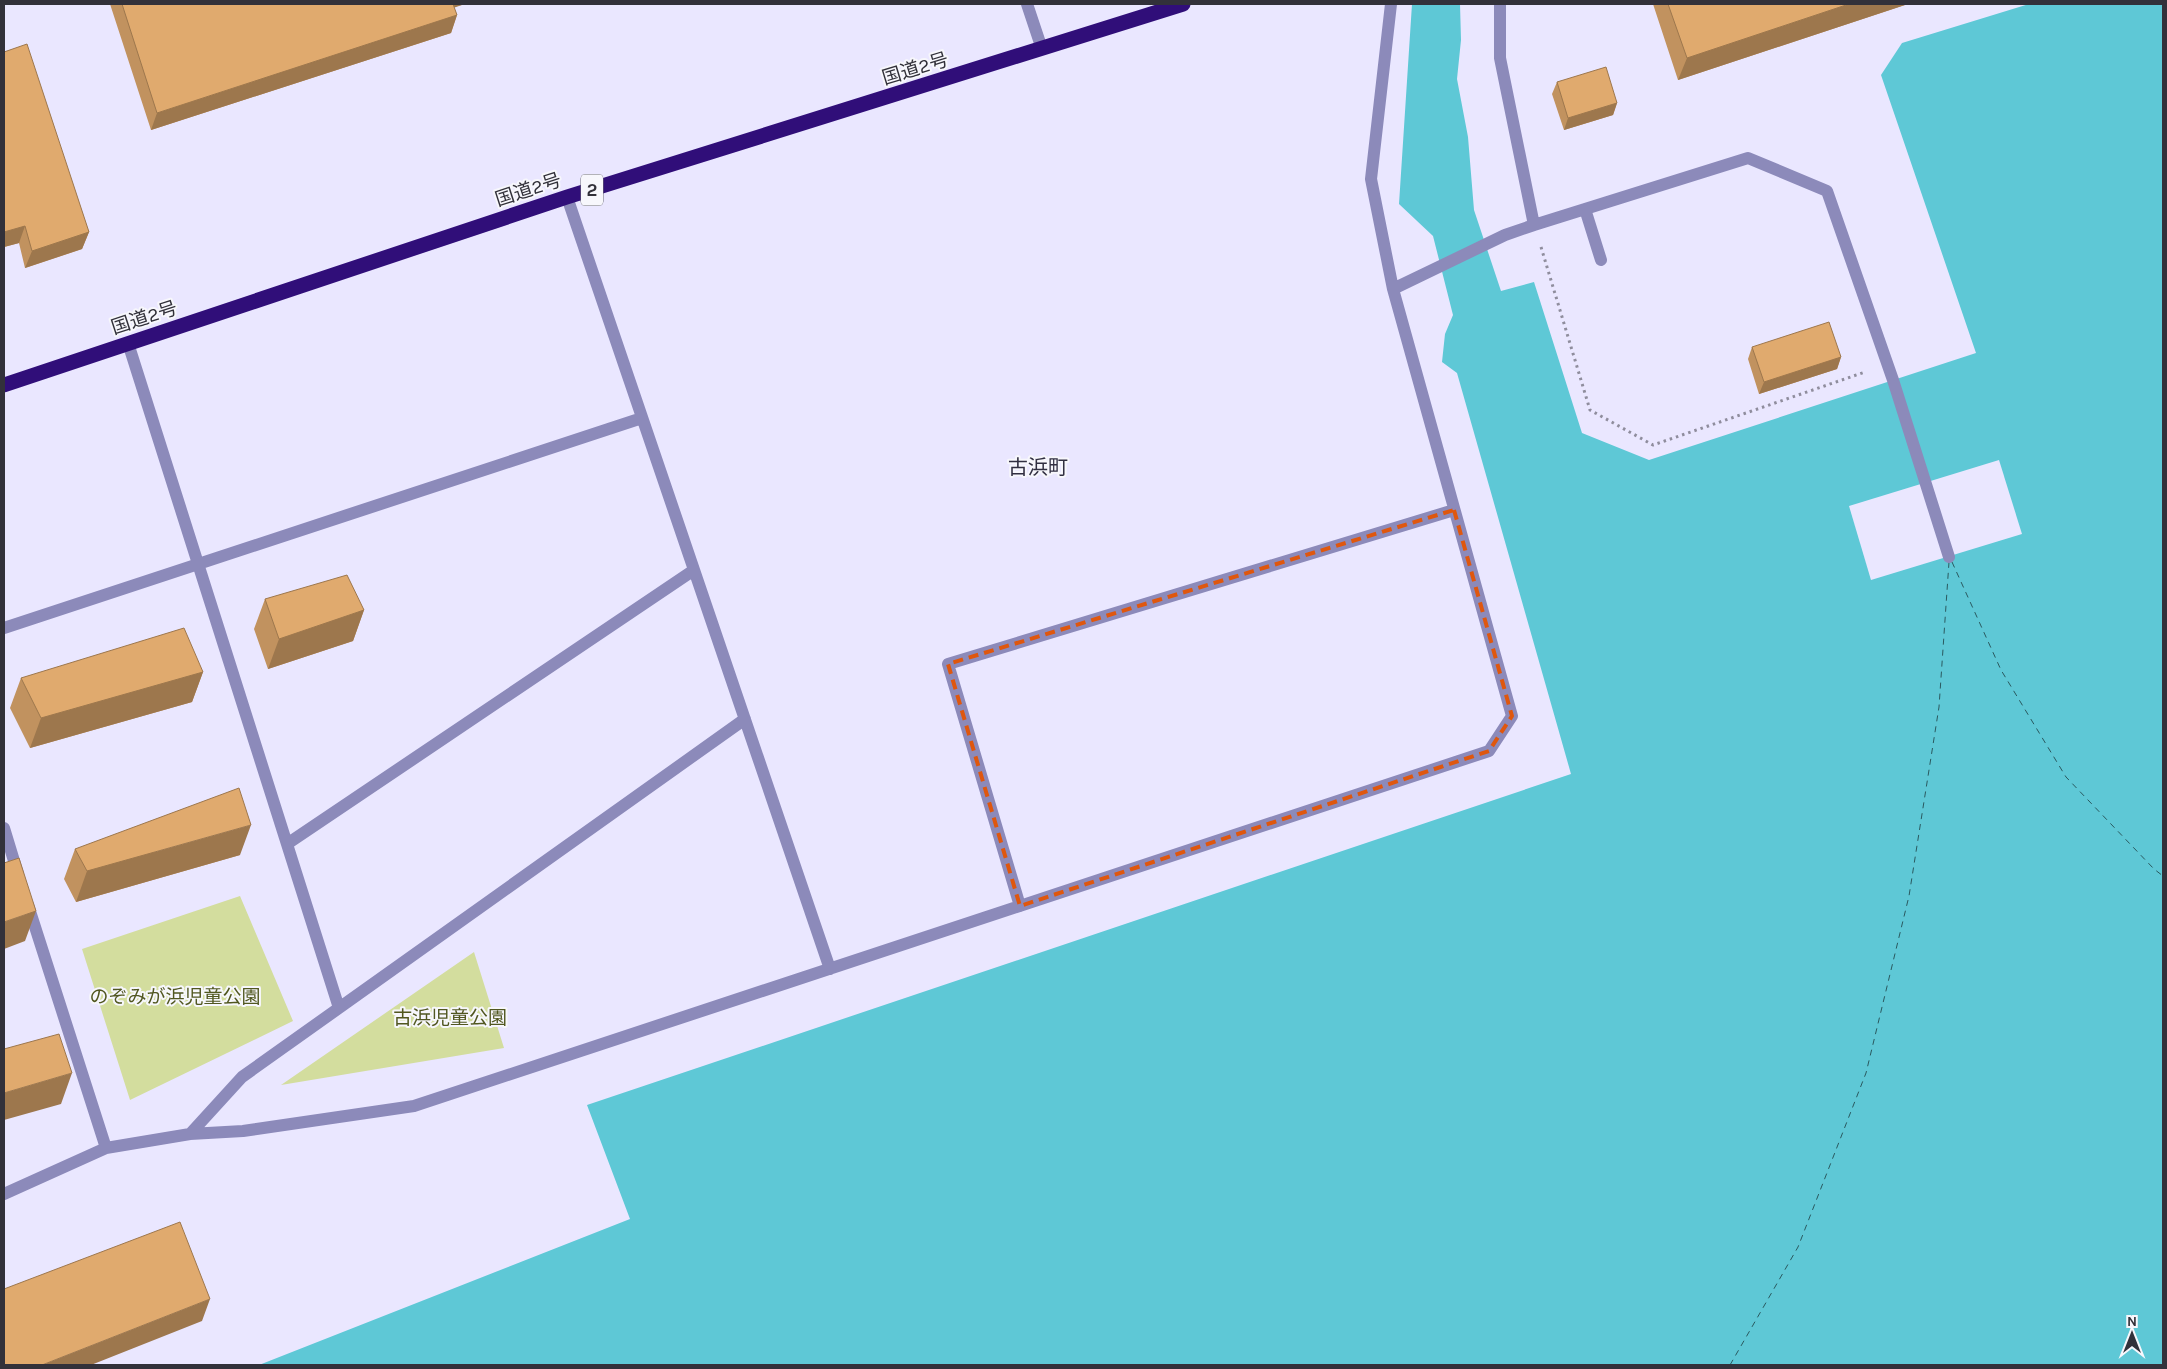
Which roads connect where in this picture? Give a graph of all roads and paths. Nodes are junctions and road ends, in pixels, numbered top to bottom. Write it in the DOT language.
graph roads {
  1 [pos="1027,4"];
  2 [pos="1183,4"];
  3 [pos="1391,4"];
  4 [pos="1500,4"];
  5 [pos="1042,50"];
  6 [pos="567,198"];
  7 [pos="1585,209"];
  8 [pos="1534,225"];
  9 [pos="1600,260"];
  10 [pos="1393,288"];
  11 [pos="128,343"];
  12 [pos="1887,365"];
  13 [pos="4,385"];
  14 [pos="642,418"];
  15 [pos="1454,510"];
  16 [pos="1949,557"];
  17 [pos="198,564"];
  18 [pos="694,570"];
  19 [pos="4,628"];
  20 [pos="745,718"];
  21 [pos="4,828"];
  22 [pos="287,844"];
  23 [pos="1020,906"];
  24 [pos="830,969"];
  25 [pos="339,1008"];
  26 [pos="190,1134"];
  27 [pos="106,1148"];
  28 [pos="4,1194"];
  1 -- 5 [label="street"];
  2 -- 5 [label="highway, 国道2号 / 2"];
  3 -- 10 [label="street"];
  4 -- 8 [label="street"];
  5 -- 6 [label="highway, 国道2号 / 2"];
  6 -- 11 [label="highway, 国道2号 / 2"];
  6 -- 14 [label="street"];
  7 -- 8 [label="street"];
  7 -- 9 [label="street"];
  7 -- 12 [label="street"];
  8 -- 10 [label="street"];
  8 -- 12 [label="path"];
  10 -- 15 [label="street"];
  11 -- 13 [label="highway, 国道2号 / 2"];
  11 -- 17 [label="street"];
  12 -- 16 [label="street"];
  14 -- 17 [label="street"];
  14 -- 18 [label="street"];
  15 -- 23 [label="street"];
  15 -- 23 [label="street"];
  17 -- 19 [label="street"];
  17 -- 22 [label="street"];
  18 -- 20 [label="street"];
  18 -- 22 [label="street"];
  20 -- 24 [label="street"];
  20 -- 25 [label="street"];
  21 -- 27 [label="street"];
  22 -- 25 [label="street"];
  23 -- 24 [label="street"];
  24 -- 26 [label="street"];
  25 -- 26 [label="street"];
  26 -- 27 [label="street"];
  27 -- 28 [label="street"];
}
